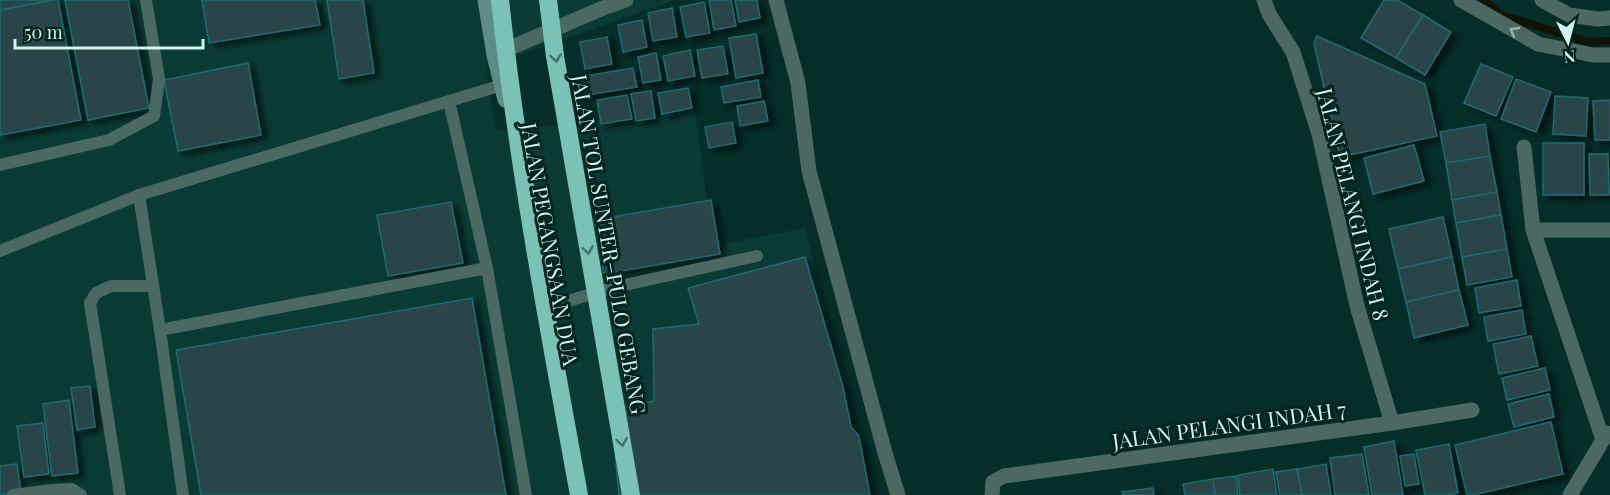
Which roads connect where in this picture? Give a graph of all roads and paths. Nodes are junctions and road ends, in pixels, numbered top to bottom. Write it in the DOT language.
graph roads {
  1 [pos="146,0"];
  2 [pos="485,0"];
  3 [pos="500,0"];
  4 [pos="548,0"];
  5 [pos="626,0"];
  6 [pos="776,0"];
  7 [pos="1264,0"];
  8 [pos="1461,0"];
  9 [pos="1542,0"];
  10 [pos="1610,18"];
  11 [pos="494,55"];
  12 [pos="1610,55"];
  13 [pos="502,86"];
  14 [pos="449,101"];
  15 [pos="1524,147"];
  16 [pos="0,165"];
  17 [pos="139,195"];
  18 [pos="1533,230"];
  19 [pos="1610,230"];
  20 [pos="0,251"];
  21 [pos="757,256"];
  22 [pos="487,268"];
  23 [pos="152,286"];
  24 [pos="542,309"];
  25 [pos="160,330"];
  26 [pos="1472,410"];
  27 [pos="1392,423"];
  28 [pos="1607,434"];
  29 [pos="993,488"];
  30 [pos="13,495"];
  31 [pos="81,495"];
  32 [pos="120,495"];
  33 [pos="183,495"];
  34 [pos="526,495"];
  35 [pos="573,495"];
  36 [pos="579,495"];
  37 [pos="631,495"];
  38 [pos="898,495"];
  39 [pos="1570,495"];
  1 -- 16 [label="lane"];
  2 -- 11 [label="main road, JALAN PEGANGSAAN DUA"];
  3 -- 36 [label="highway, bridge"];
  4 -- 37 [label="highway, JALAN TOL SUNTER–PULO GEBANG, one-way, bridge"];
  5 -- 11 [label="street"];
  6 -- 38 [label="street"];
  7 -- 27 [label="street, JALAN PELANGI INDAH 8"];
  12 -- 8 [label="street, one-way"];
  9 -- 10 [label="street"];
  11 -- 13 [label="main road, JALAN PEGANGSAAN DUA"];
  13 -- 14 [label="lane"];
  13 -- 24 [label="main road, JALAN PEGANGSAAN DUA"];
  14 -- 17 [label="lane"];
  14 -- 22 [label="lane"];
  15 -- 18 [label="street"];
  17 -- 20 [label="lane"];
  17 -- 23 [label="lane"];
  18 -- 19 [label="street"];
  18 -- 28 [label="street"];
  21 -- 24 [label="lane"];
  22 -- 25 [label="lane"];
  22 -- 34 [label="lane"];
  23 -- 25 [label="lane"];
  23 -- 32 [label="lane"];
  24 -- 35 [label="main road, JALAN PEGANGSAAN DUA"];
  25 -- 33 [label="lane"];
  26 -- 27 [label="street, JALAN PELANGI INDAH 7"];
  27 -- 29 [label="street, JALAN PELANGI INDAH 7"];
  28 -- 39 [label="street"];
  30 -- 31 [label="lane"];
}
